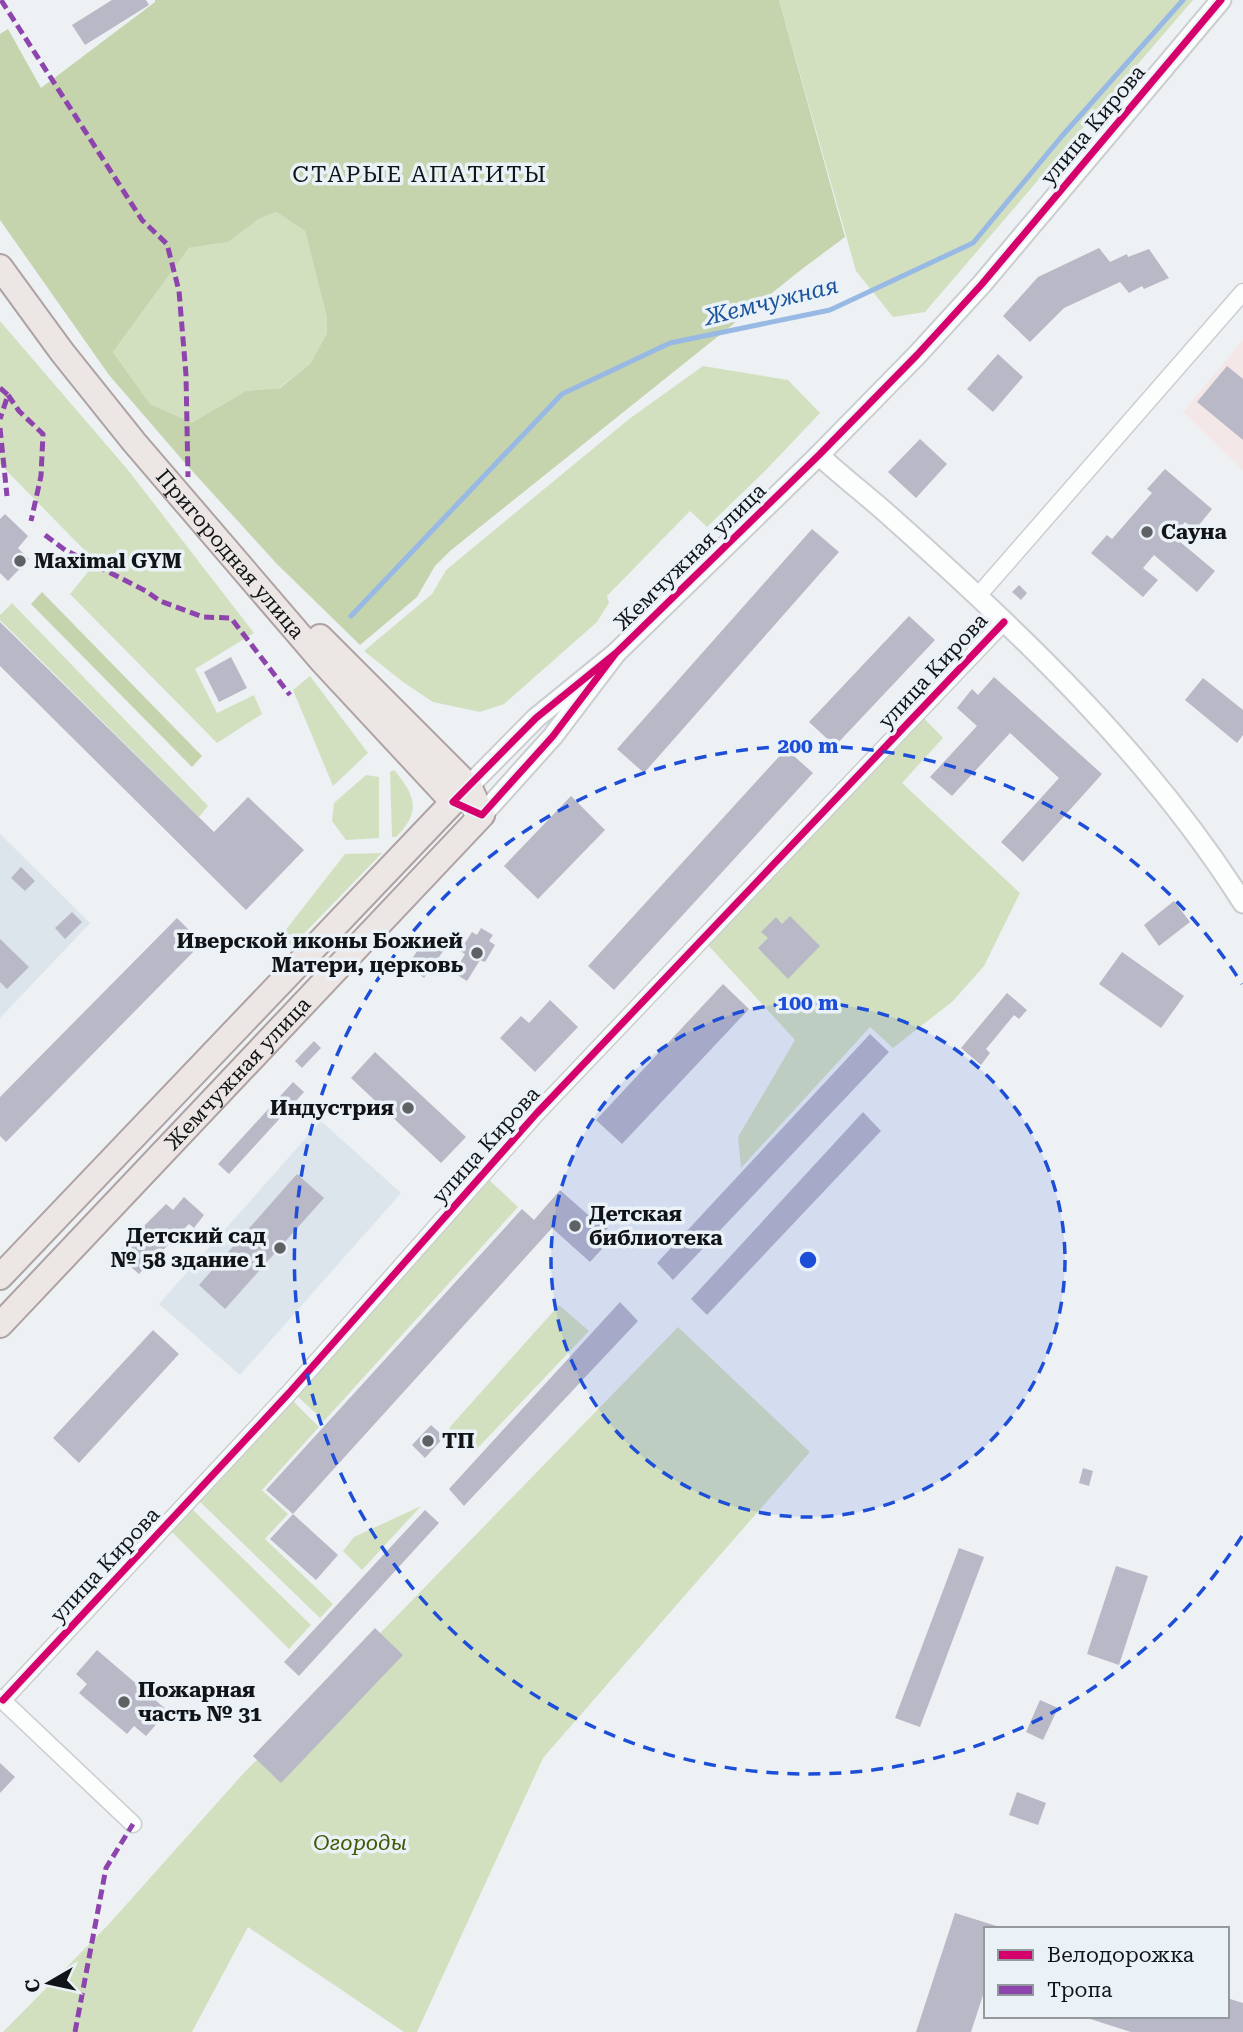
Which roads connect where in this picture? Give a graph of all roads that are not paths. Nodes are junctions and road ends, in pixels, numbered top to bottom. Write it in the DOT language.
graph roads {
  1 [pos="1221,0"];
  2 [pos="0,267"];
  3 [pos="1243,292"];
  4 [pos="818,455"];
  5 [pos="977,597"];
  6 [pos="1004,622"];
  7 [pos="617,653"];
  8 [pos="461,794"];
  9 [pos="482,815"];
  10 [pos="412,844"];
  11 [pos="433,867"];
  12 [pos="1243,903"];
  13 [pos="0,1277"];
  14 [pos="0,1325"];
  15 [pos="1,1699"];
  16 [pos="133,1824"];
  1 -- 4 [label="street, улица Кирова"];
  2 -- 8 [label="main road, Пригородная улица"];
  3 -- 5 [label="street, улица Кирова"];
  4 -- 5 [label="street"];
  4 -- 7 [label="street, Жемчужная улица"];
  5 -- 6 [label="street"];
  6 -- 12 [label="street"];
  6 -- 15 [label="street, улица Кирова"];
  7 -- 8 [label="street"];
  7 -- 9 [label="street, Жемчужная улица"];
  8 -- 9 [label="main road, Пригородная улица"];
  8 -- 10 [label="main road, Жемчужная улица"];
  9 -- 11 [label="main road, Жемчужная улица"];
  10 -- 11 [label="main road"];
  10 -- 13 [label="main road, Жемчужная улица"];
  11 -- 14 [label="main road, Жемчужная улица"];
  15 -- 16 [label="street"];
}
